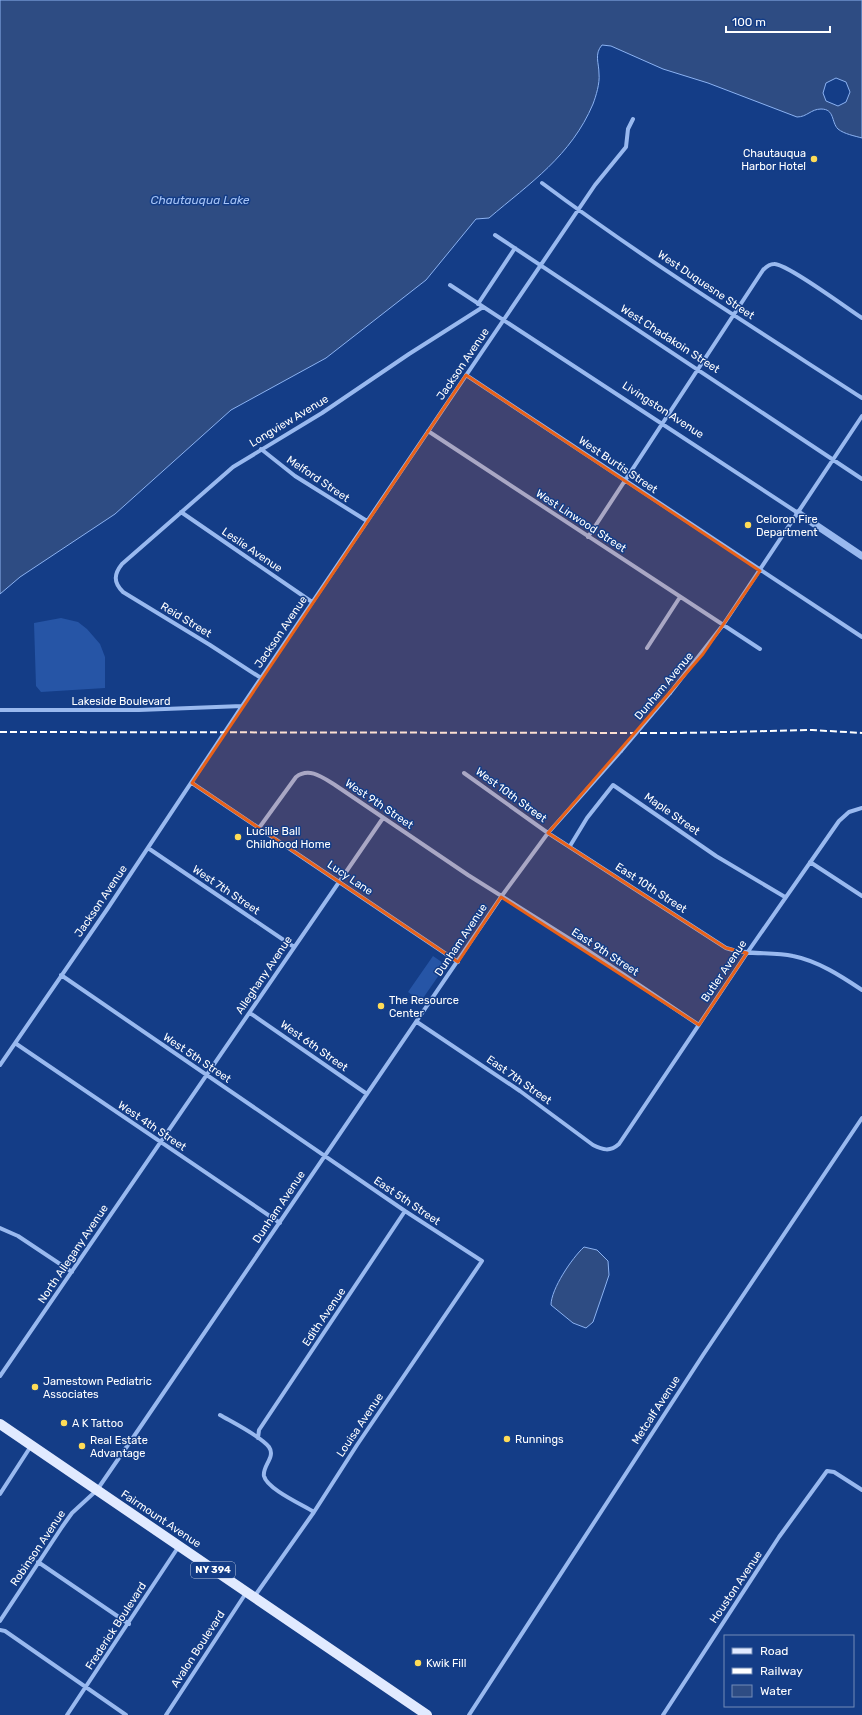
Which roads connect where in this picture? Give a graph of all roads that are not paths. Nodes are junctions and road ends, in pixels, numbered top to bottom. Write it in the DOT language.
graph roads {
  1 [pos="633,119"];
  2 [pos="542,183"];
  3 [pos="578,210"];
  4 [pos="495,235"];
  5 [pos="515,248"];
  6 [pos="540,266"];
  7 [pos="450,285"];
  8 [pos="478,304"];
  9 [pos="482,307"];
  10 [pos="734,315"];
  11 [pos="862,318"];
  12 [pos="504,319"];
  13 [pos="699,369"];
  14 [pos="466,375"];
  15 [pos="862,398"];
  16 [pos="862,416"];
  17 [pos="663,423"];
  18 [pos="428,431"];
  19 [pos="261,449"];
  20 [pos="834,460"];
  21 [pos="862,479"];
  22 [pos="625,481"];
  23 [pos="181,512"];
  24 [pos="798,513"];
  25 [pos="367,521"];
  26 [pos="588,536"];
  27 [pos="862,556"];
  28 [pos="118,569"];
  29 [pos="760,570"];
  30 [pos="680,597"];
  31 [pos="312,602"];
  32 [pos="724,625"];
  33 [pos="862,637"];
  34 [pos="647,648"];
  35 [pos="760,649"];
  36 [pos="261,678"];
  37 [pos="242,706"];
  38 [pos="0,710"];
  39 [pos="464,773"];
  40 [pos="192,783"];
  41 [pos="861,808"];
  42 [pos="383,818"];
  43 [pos="259,828"];
  44 [pos="548,833"];
  45 [pos="570,846"];
  46 [pos="148,848"];
  47 [pos="810,862"];
  48 [pos="339,882"];
  49 [pos="862,896"];
  50 [pos="500,897"];
  51 [pos="785,897"];
  52 [pos="294,948"];
  53 [pos="747,953"];
  54 [pos="458,962"];
  55 [pos="61,975"];
  56 [pos="862,990"];
  57 [pos="250,1013"];
  58 [pos="417,1022"];
  59 [pos="699,1024"];
  60 [pos="14,1043"];
  61 [pos="0,1065"];
  62 [pos="206,1076"];
  63 [pos="367,1094"];
  64 [pos="862,1118"];
  65 [pos="160,1143"];
  66 [pos="610,1149"];
  67 [pos="324,1155"];
  68 [pos="405,1211"];
  69 [pos="280,1223"];
  70 [pos="0,1228"];
  71 [pos="482,1262"];
  72 [pos="72,1272"];
  73 [pos="0,1376"];
  74 [pos="220,1415"];
  75 [pos="0,1424"];
  76 [pos="258,1438"];
  77 [pos="32,1446"];
  78 [pos="97,1490"];
  79 [pos="862,1490"];
  80 [pos="0,1494"];
  81 [pos="314,1512"];
  82 [pos="179,1546"];
  83 [pos="38,1562"];
  84 [pos="250,1595"];
  85 [pos="0,1621"];
  86 [pos="129,1624"];
  87 [pos="0,1630"];
  88 [pos="86,1687"];
  89 [pos="68,1715"];
  90 [pos="126,1715"];
  91 [pos="166,1715"];
  92 [pos="427,1715"];
  93 [pos="469,1715"];
  94 [pos="663,1715"];
  1 -- 3 [label="street, Jackson Avenue"];
  2 -- 3 [label="street, West Duquesne Street"];
  3 -- 6 [label="street, Jackson Avenue"];
  3 -- 10 [label="street, West Duquesne Street"];
  4 -- 5 [label="street, West Chadakoin Street"];
  5 -- 6 [label="street, West Chadakoin Street"];
  5 -- 8 [label="street"];
  6 -- 12 [label="street, Jackson Avenue"];
  6 -- 13 [label="street, West Chadakoin Street"];
  7 -- 8 [label="street, Livingston Avenue"];
  8 -- 9 [label="street, Livingston Avenue"];
  9 -- 12 [label="street, Livingston Avenue"];
  9 -- 19 [label="street, Longview Avenue"];
  10 -- 11 [label="street"];
  10 -- 13 [label="street"];
  10 -- 15 [label="street, West Duquesne Street"];
  12 -- 14 [label="street, Jackson Avenue"];
  12 -- 17 [label="street, Livingston Avenue"];
  13 -- 17 [label="street"];
  13 -- 20 [label="street, West Chadakoin Street"];
  14 -- 18 [label="street, Jackson Avenue"];
  14 -- 22 [label="street, West Burtis Street"];
  16 -- 20 [label="street, Dunham Avenue"];
  17 -- 22 [label="street"];
  17 -- 24 [label="street, Livingston Avenue"];
  18 -- 25 [label="street, Jackson Avenue"];
  18 -- 26 [label="street, West Linwood Street"];
  19 -- 23 [label="street, Longview Avenue"];
  19 -- 25 [label="street, Melford Street"];
  20 -- 21 [label="street, West Chadakoin Street"];
  20 -- 24 [label="street, Dunham Avenue"];
  22 -- 26 [label="street"];
  22 -- 29 [label="street, West Burtis Street"];
  23 -- 28 [label="street, Longview Avenue"];
  23 -- 31 [label="street, Leslie Avenue"];
  24 -- 27 [label="street, Livingston Avenue"];
  24 -- 29 [label="street, Dunham Avenue"];
  25 -- 31 [label="street, Jackson Avenue"];
  26 -- 30 [label="street, West Linwood Street"];
  28 -- 36 [label="street, Reid Street"];
  29 -- 32 [label="street, Dunham Avenue"];
  29 -- 33 [label="street, West Burtis Street"];
  30 -- 32 [label="street, West Linwood Street"];
  30 -- 34 [label="street"];
  31 -- 36 [label="street, Jackson Avenue"];
  32 -- 35 [label="street, West Linwood Street"];
  32 -- 44 [label="street, Dunham Avenue, bridge"];
  36 -- 37 [label="street, Jackson Avenue"];
  37 -- 38 [label="street, Lakeside Boulevard"];
  37 -- 40 [label="street, Jackson Avenue"];
  39 -- 44 [label="street, West 10th Street"];
  40 -- 43 [label="street, Lucy Lane"];
  40 -- 46 [label="street, Jackson Avenue"];
  41 -- 47 [label="street, Butler Avenue"];
  42 -- 43 [label="street, West 9th Street"];
  42 -- 48 [label="street, Alleghany Avenue"];
  42 -- 50 [label="street, West 9th Street"];
  43 -- 48 [label="street, Lucy Lane"];
  44 -- 45 [label="street, East 10th Street"];
  44 -- 50 [label="street, Dunham Avenue"];
  45 -- 51 [label="street, Maple Street"];
  45 -- 53 [label="street, East 10th Street"];
  46 -- 52 [label="street, West 7th Street"];
  46 -- 55 [label="street, Jackson Avenue"];
  47 -- 49 [label="street"];
  47 -- 51 [label="street, Butler Avenue"];
  48 -- 52 [label="street, Alleghany Avenue"];
  48 -- 54 [label="street, Lucy Lane"];
  50 -- 54 [label="street, Dunham Avenue"];
  50 -- 59 [label="street, East 9th Street"];
  51 -- 53 [label="street, Butler Avenue"];
  52 -- 57 [label="street, Alleghany Avenue"];
  53 -- 56 [label="street, East 10th Street"];
  53 -- 59 [label="street, Butler Avenue"];
  54 -- 58 [label="street, Dunham Avenue"];
  55 -- 60 [label="street, Jackson Avenue"];
  55 -- 62 [label="street, West 5th Street"];
  57 -- 62 [label="street, Alleghany Avenue"];
  57 -- 63 [label="street, West 6th Street"];
  58 -- 63 [label="street, Dunham Avenue"];
  58 -- 66 [label="street, East 7th Street"];
  59 -- 66 [label="street, Butler Avenue"];
  60 -- 61 [label="street, Jackson Avenue"];
  60 -- 65 [label="street, West 4th Street"];
  62 -- 65 [label="street, Alleghany Avenue"];
  62 -- 67 [label="street, West 5th Street"];
  63 -- 67 [label="street, Dunham Avenue"];
  64 -- 93 [label="street, Metcalf Avenue"];
  65 -- 69 [label="street, West 4th Street"];
  65 -- 72 [label="street, North Allegany Avenue"];
  67 -- 68 [label="street, East 5th Street"];
  67 -- 69 [label="street, Dunham Avenue"];
  68 -- 71 [label="street, East 5th Street"];
  68 -- 76 [label="street, Edith Avenue"];
  69 -- 78 [label="street, Dunham Avenue"];
  70 -- 72 [label="street"];
  71 -- 81 [label="street, Louisa Avenue"];
  72 -- 73 [label="street, North Allegany Avenue"];
  74 -- 76 [label="street"];
  75 -- 77 [label="main road, Fairmount Avenue / NY 394"];
  76 -- 81 [label="street"];
  77 -- 78 [label="main road, Fairmount Avenue / NY 394"];
  77 -- 80 [label="street"];
  78 -- 82 [label="main road, Fairmount Avenue / NY 394"];
  78 -- 83 [label="street, Robinson Avenue"];
  79 -- 94 [label="street, Houston Avenue"];
  81 -- 84 [label="street, Louisa Avenue"];
  82 -- 84 [label="main road, Fairmount Avenue / NY 394"];
  82 -- 86 [label="street, Frederick Boulevard"];
  83 -- 85 [label="street, Robinson Avenue"];
  83 -- 86 [label="street"];
  84 -- 91 [label="street, Avalon Boulevard"];
  84 -- 92 [label="main road, Fairmount Avenue / NY 394"];
  86 -- 88 [label="street, Frederick Boulevard"];
  87 -- 88 [label="street"];
  88 -- 89 [label="street, Frederick Boulevard"];
  88 -- 90 [label="street"];
}
